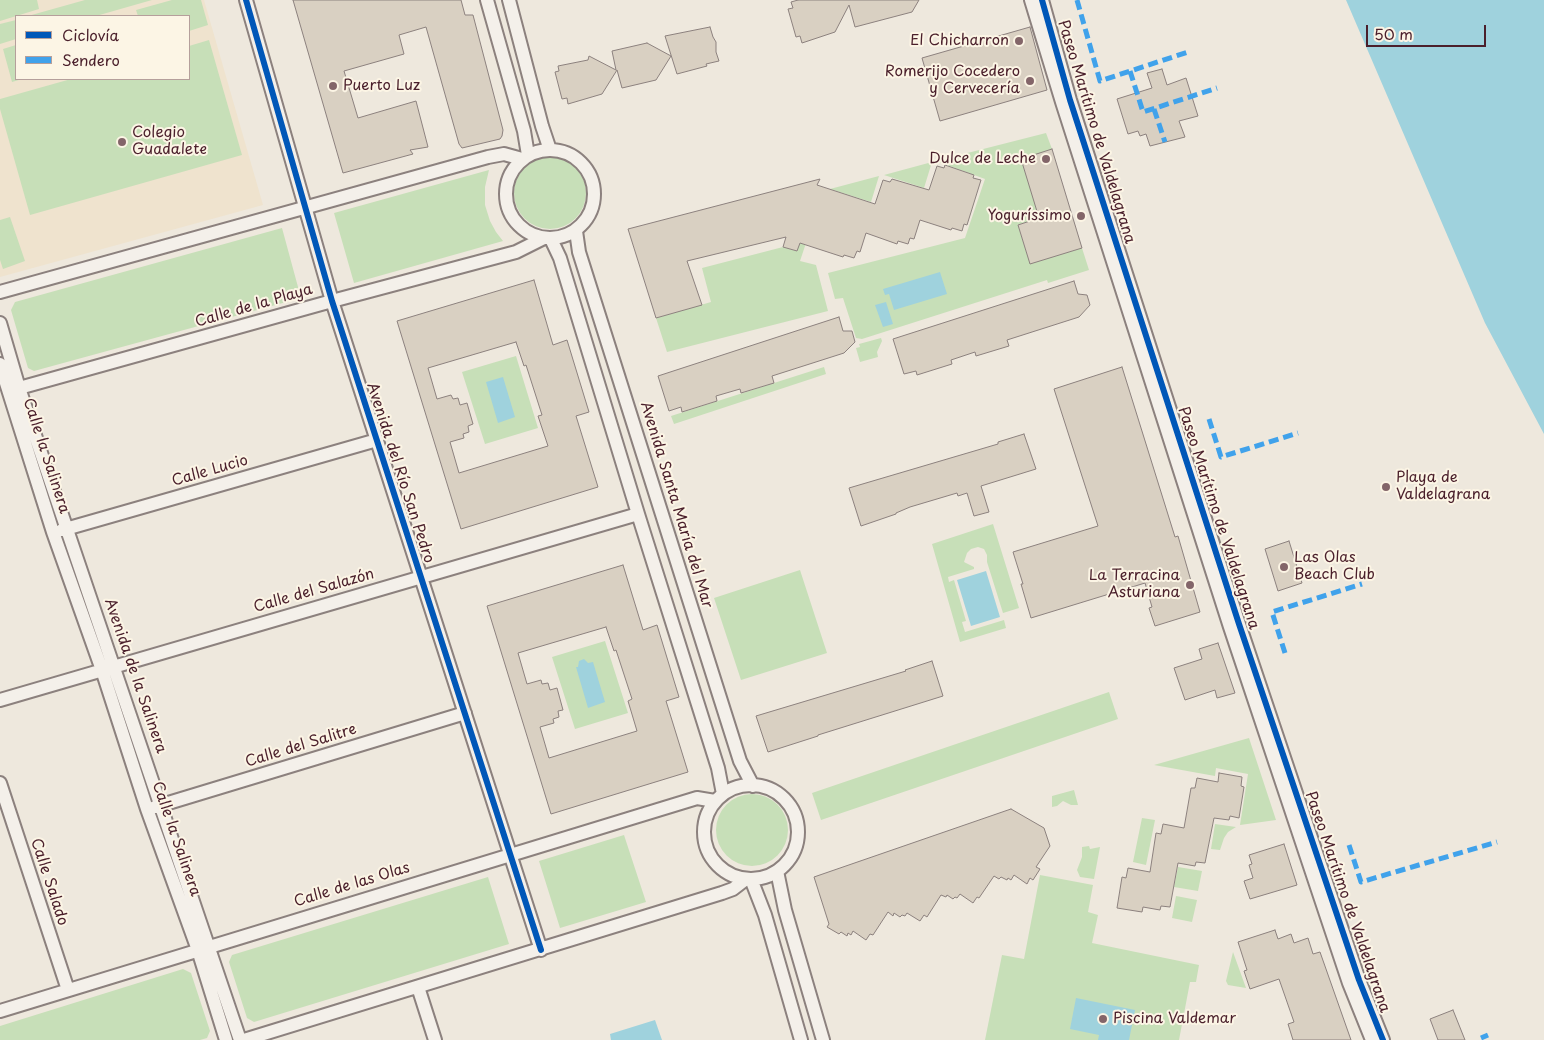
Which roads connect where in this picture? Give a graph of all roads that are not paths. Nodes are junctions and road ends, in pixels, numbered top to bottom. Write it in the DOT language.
graph roads {
  1 [pos="246,0"];
  2 [pos="487,0"];
  3 [pos="509,0"];
  4 [pos="1031,0"];
  5 [pos="1042,0"];
  6 [pos="550,150"];
  7 [pos="525,157"];
  8 [pos="304,207"];
  9 [pos="576,231"];
  10 [pos="547,239"];
  11 [pos="0,292"];
  12 [pos="332,301"];
  13 [pos="0,323"];
  14 [pos="0,364"];
  15 [pos="9,391"];
  16 [pos="377,440"];
  17 [pos="638,514"];
  18 [pos="68,528"];
  19 [pos="53,532"];
  20 [pos="421,577"];
  21 [pos="108,669"];
  22 [pos="0,700"];
  23 [pos="465,713"];
  24 [pos="0,783"];
  25 [pos="753,786"];
  26 [pos="719,798"];
  27 [pos="161,805"];
  28 [pos="147,809"];
  29 [pos="510,854"];
  30 [pos="777,871"];
  31 [pos="749,879"];
  32 [pos="203,948"];
  33 [pos="541,950"];
  34 [pos="418,987"];
  35 [pos="68,990"];
  36 [pos="0,1011"];
  37 [pos="226,1040"];
  38 [pos="242,1040"];
  39 [pos="435,1040"];
  40 [pos="801,1040"];
  41 [pos="823,1040"];
  42 [pos="1372,1040"];
  43 [pos="1383,1040"];
  1 -- 8 [label="street, Avenida del Río San Pedro"];
  2 -- 7 [label="street"];
  3 -- 6 [label="street"];
  4 -- 42 [label="street, Paseo Marítimo de Valdelagrana"];
  5 -- 43 [label="street, Paseo Marítimo de Valdelagrana"];
  6 -- 7 [label="street"];
  6 -- 9 [label="street"];
  7 -- 8 [label="street"];
  7 -- 10 [label="street"];
  8 -- 11 [label="street"];
  8 -- 12 [label="street, Avenida del Río San Pedro"];
  9 -- 10 [label="street"];
  9 -- 25 [label="street, Avenida Santa María del Mar"];
  10 -- 12 [label="street, Calle de la Playa"];
  10 -- 17 [label="street"];
  12 -- 15 [label="street, Calle de la Playa"];
  12 -- 16 [label="street, Avenida del Río San Pedro"];
  13 -- 15 [label="street, Avenida de la Salinera"];
  14 -- 15 [label="street, Calle la Salinera"];
  15 -- 18 [label="street, Avenida de la Salinera"];
  15 -- 19 [label="street, Calle la Salinera"];
  16 -- 18 [label="street, Calle Lucio"];
  16 -- 20 [label="street, Avenida del Río San Pedro"];
  17 -- 20 [label="street, Calle del Salazón"];
  17 -- 26 [label="street"];
  18 -- 19 [label="street, Calle Lucio"];
  18 -- 21 [label="street, Avenida de la Salinera"];
  19 -- 21 [label="street, Calle la Salinera"];
  20 -- 21 [label="street, Calle del Salazón"];
  20 -- 23 [label="street, Avenida del Río San Pedro"];
  21 -- 22 [label="street, Calle del Salazón"];
  21 -- 27 [label="street, Avenida de la Salinera"];
  21 -- 28 [label="street, Calle la Salinera"];
  23 -- 27 [label="street, Calle del Salitre"];
  23 -- 29 [label="street, Avenida del Río San Pedro"];
  24 -- 35 [label="street, Calle Salado"];
  25 -- 26 [label="street"];
  25 -- 30 [label="street"];
  26 -- 29 [label="street, Calle de las Olas"];
  26 -- 31 [label="street"];
  27 -- 28 [label="street, Calle del Salitre"];
  27 -- 32 [label="street, Avenida de la Salinera"];
  28 -- 32 [label="street, Calle la Salinera"];
  29 -- 32 [label="street, Calle de las Olas"];
  29 -- 33 [label="street, Avenida del Río San Pedro"];
  30 -- 31 [label="street"];
  30 -- 41 [label="street"];
  31 -- 33 [label="street"];
  31 -- 40 [label="street"];
  32 -- 35 [label="street, Calle de las Olas"];
  32 -- 37 [label="street, Calle la Salinera"];
  32 -- 38 [label="street, Avenida de la Salinera"];
  33 -- 34 [label="street"];
  34 -- 38 [label="street"];
  34 -- 39 [label="street"];
  35 -- 36 [label="street, Calle de las Olas"];
}
